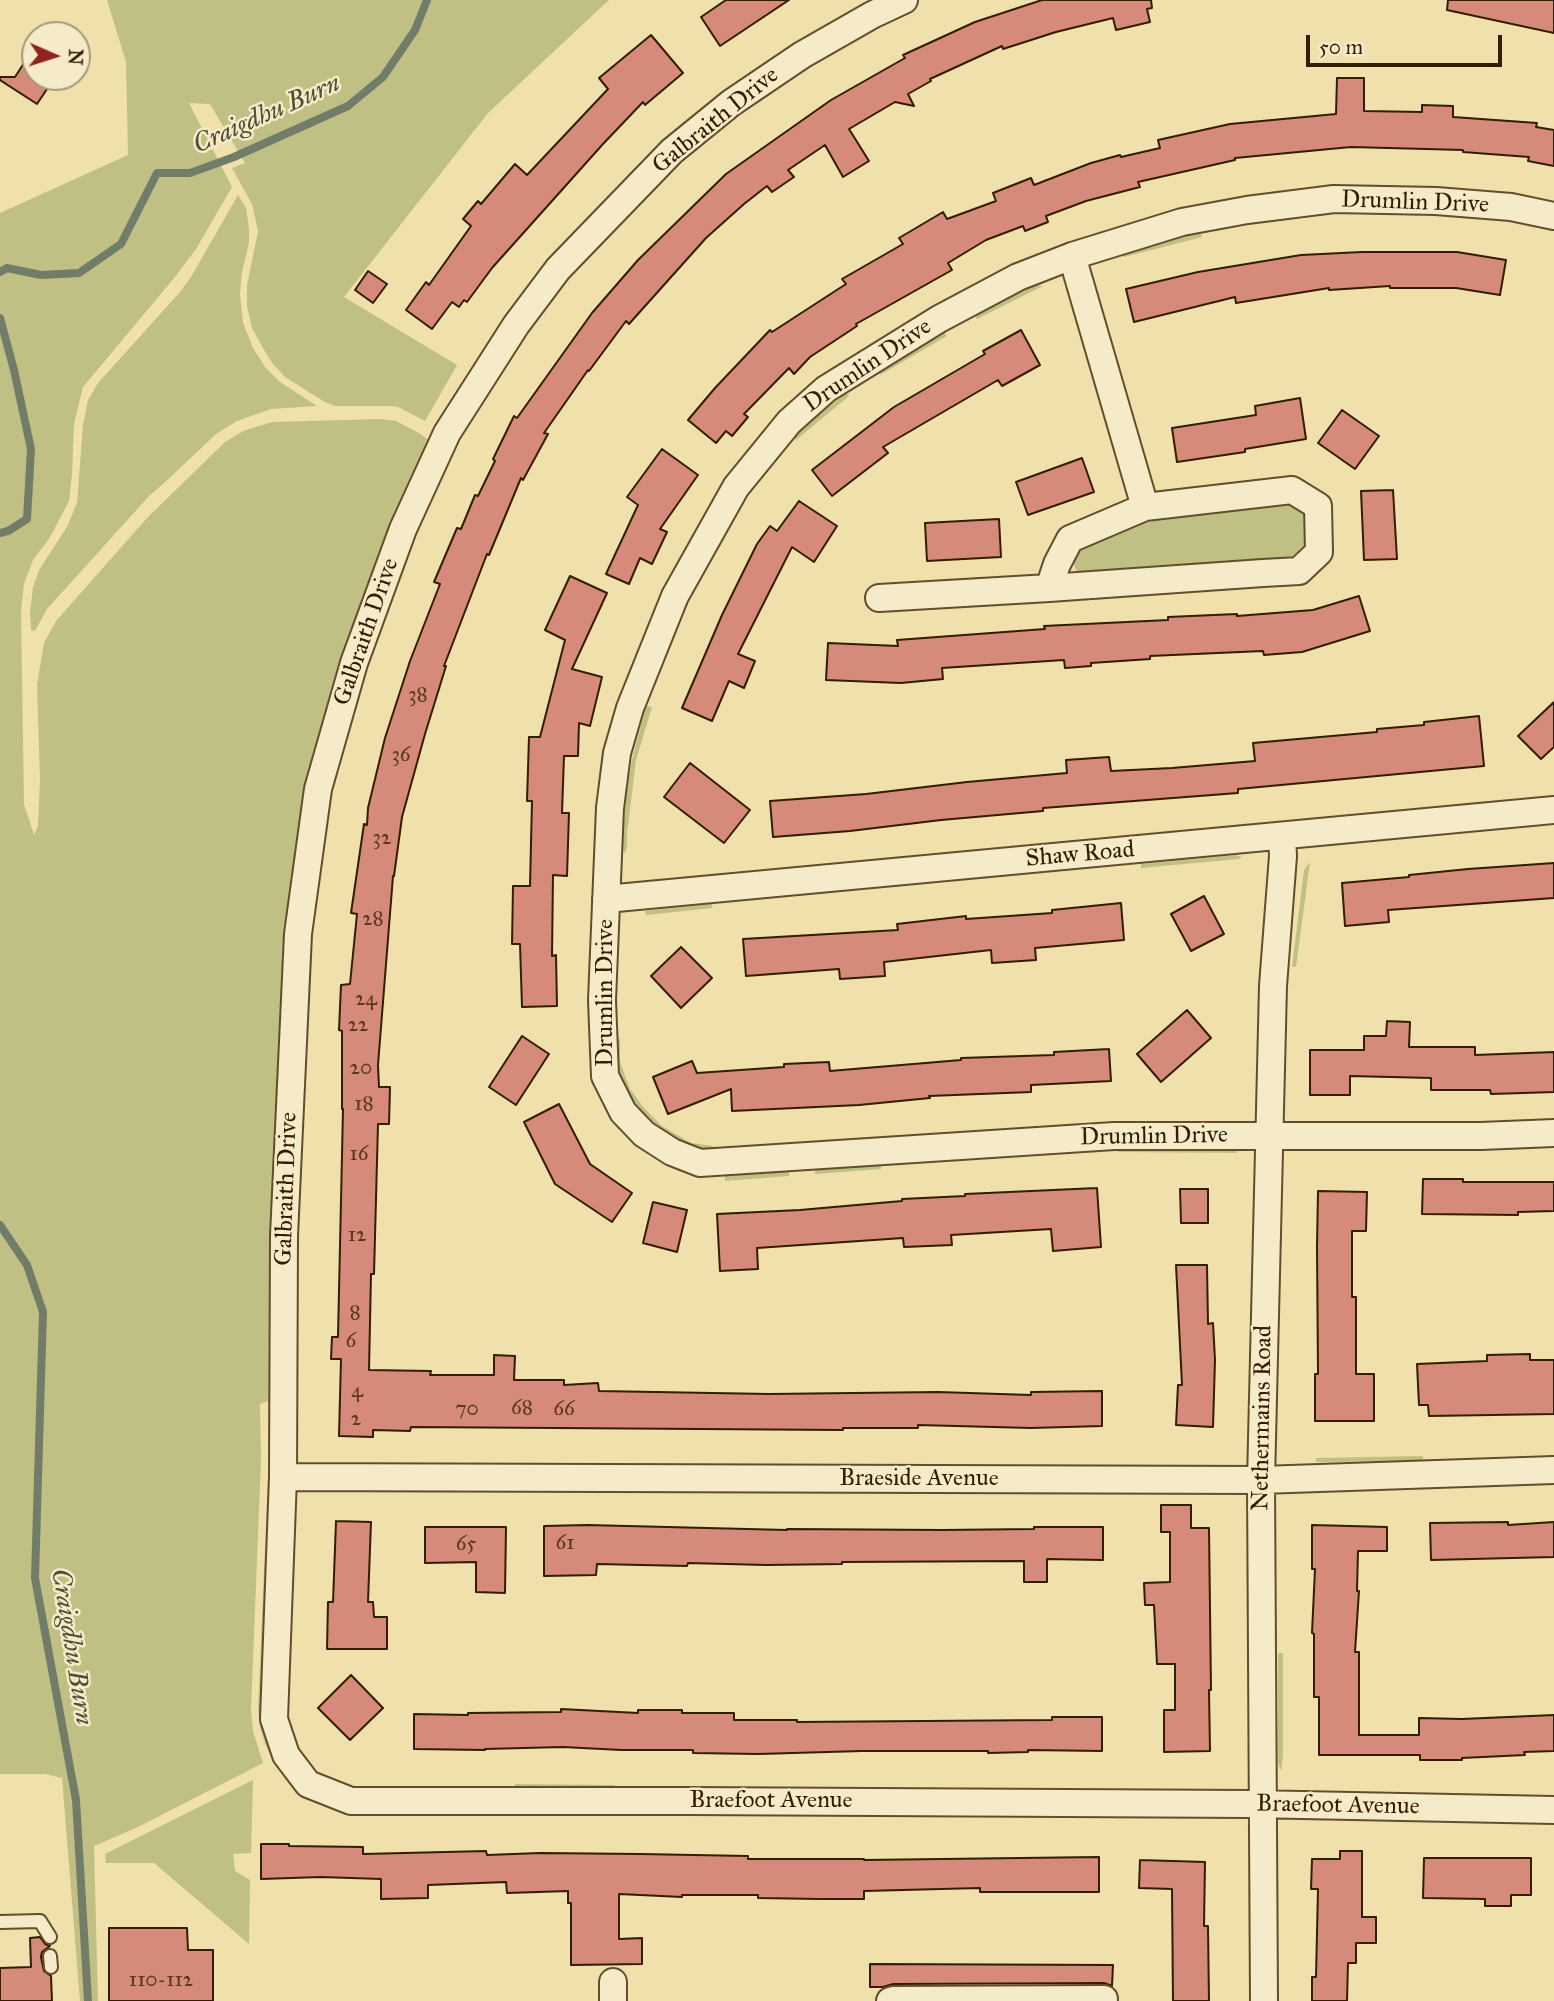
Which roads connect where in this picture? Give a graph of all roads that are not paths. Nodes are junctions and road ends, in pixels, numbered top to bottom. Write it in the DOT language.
graph roads {
  1 [pos="904,0"];
  2 [pos="1554,216"];
  3 [pos="1072,256"];
  4 [pos="1145,507"];
  5 [pos="1049,588"];
  6 [pos="879,598"];
  7 [pos="1554,810"];
  8 [pos="1282,836"];
  9 [pos="606,899"];
  10 [pos="1554,1133"];
  11 [pos="1268,1135"];
  12 [pos="1554,1470"];
  13 [pos="283,1477"];
  14 [pos="1261,1480"];
  15 [pos="1263,1805"];
  16 [pos="1554,1810"];
  17 [pos="0,1922"];
  18 [pos="50,1937"];
  19 [pos="1104,1999"];
  20 [pos="890,2001"];
  21 [pos="1264,2001"];
  1 -- 13 [label="street, Galbraith Drive"];
  2 -- 3 [label="street, Drumlin Drive"];
  3 -- 4 [label="street"];
  3 -- 9 [label="street, Drumlin Drive"];
  4 -- 5 [label="street"];
  4 -- 5 [label="street"];
  5 -- 6 [label="street"];
  7 -- 8 [label="street, Shaw Road"];
  8 -- 9 [label="street, Shaw Road"];
  8 -- 11 [label="street, Nethermains Road"];
  9 -- 11 [label="street, Drumlin Drive"];
  10 -- 11 [label="street, Drumlin Drive"];
  11 -- 14 [label="street, Nethermains Road"];
  12 -- 14 [label="street, Braeside Avenue"];
  13 -- 14 [label="street, Braeside Avenue"];
  13 -- 15 [label="street, Braefoot Avenue"];
  14 -- 15 [label="street, Nethermains Road"];
  15 -- 16 [label="street, Braefoot Avenue"];
  15 -- 21 [label="street, Nethermains Road"];
  17 -- 18 [label="lane"];
  19 -- 20 [label="street"];
}
